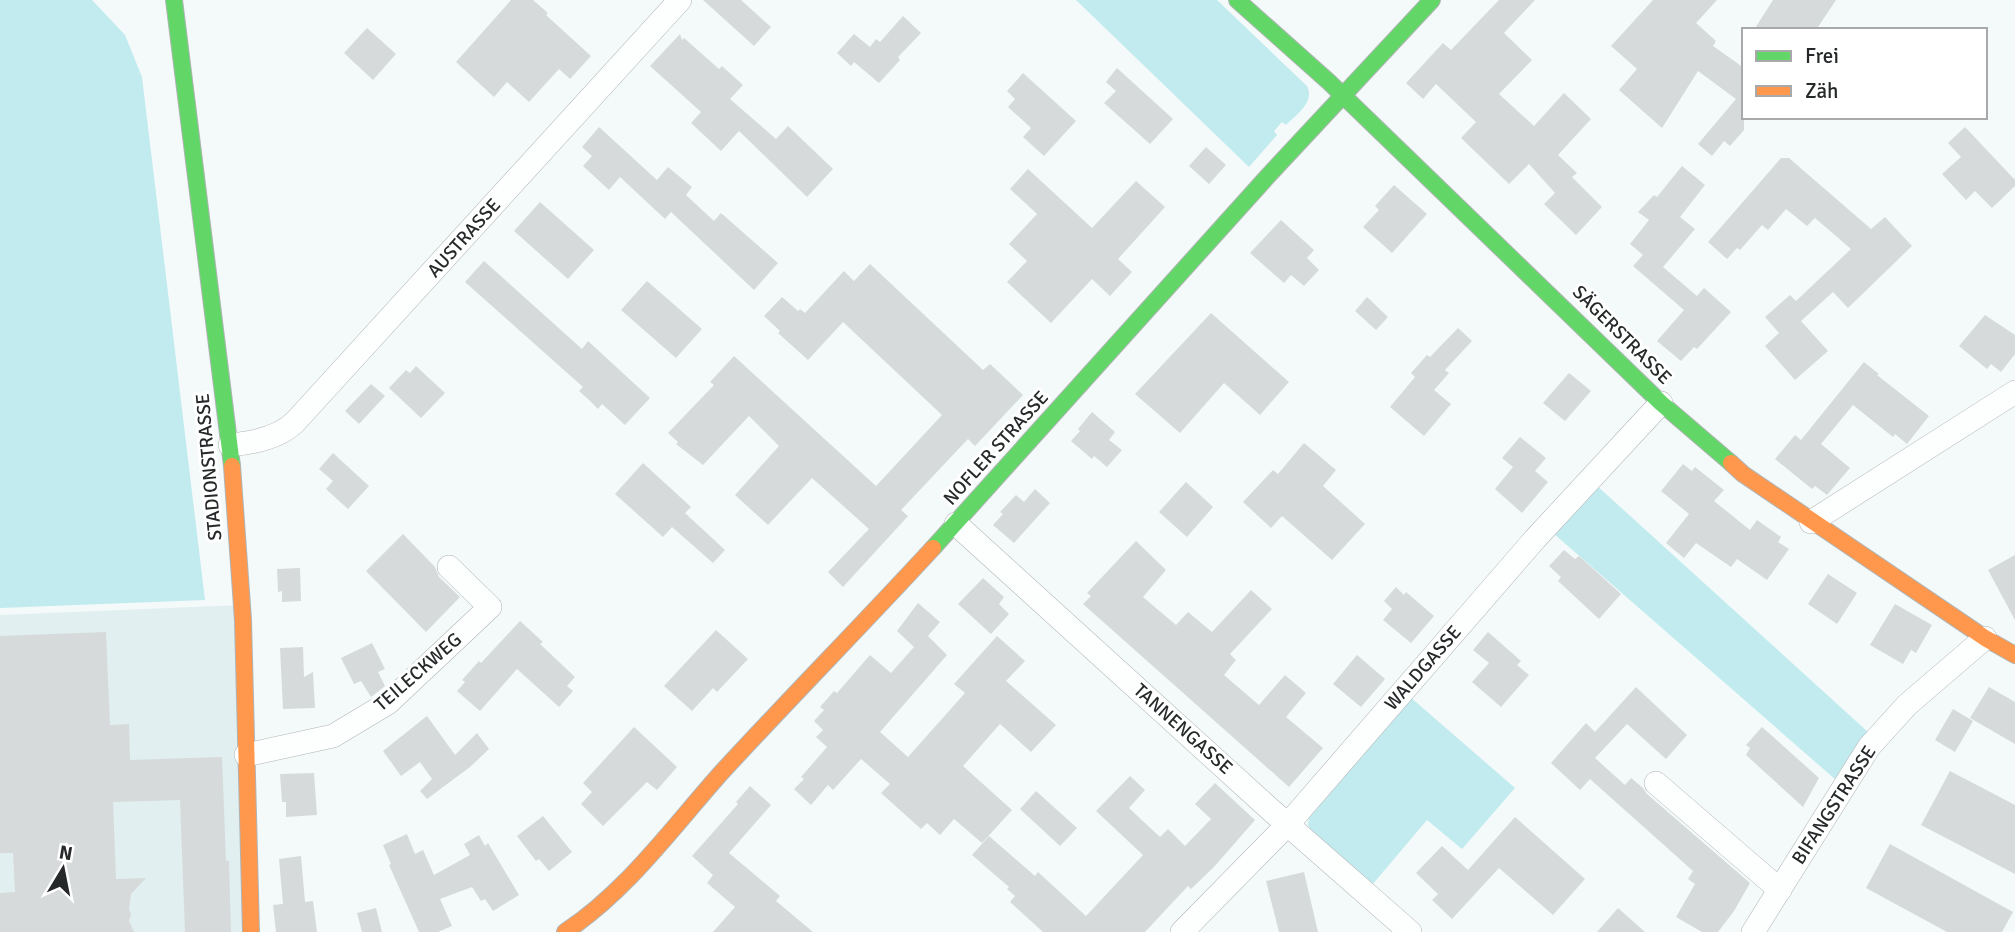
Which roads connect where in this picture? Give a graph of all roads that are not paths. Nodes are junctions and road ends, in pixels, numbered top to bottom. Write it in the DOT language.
graph roads {
  1 [pos="174,0"];
  2 [pos="680,0"];
  3 [pos="1237,0"];
  4 [pos="1432,0"];
  5 [pos="1341,94"];
  6 [pos="2015,392"];
  7 [pos="1661,403"];
  8 [pos="230,445"];
  9 [pos="1811,522"];
  10 [pos="956,524"];
  11 [pos="449,567"];
  12 [pos="1985,638"];
  13 [pos="2015,655"];
  14 [pos="246,755"];
  15 [pos="1656,783"];
  16 [pos="1288,824"];
  17 [pos="1780,890"];
  18 [pos="584,925"];
  19 [pos="251,932"];
  20 [pos="565,932"];
  21 [pos="1182,932"];
  22 [pos="1410,932"];
  23 [pos="1754,932"];
  1 -- 8 [label="street, STADIONSTRASSE"];
  2 -- 8 [label="street, AUSTRASSE"];
  3 -- 5 [label="street, SÄGERSTRASSE"];
  4 -- 5 [label="street, NOFLER STRASSE"];
  5 -- 7 [label="street, SÄGERSTRASSE"];
  5 -- 10 [label="street, NOFLER STRASSE"];
  6 -- 9 [label="street"];
  7 -- 9 [label="street, SÄGERSTRASSE"];
  7 -- 16 [label="street, WALDGASSE"];
  8 -- 14 [label="street, STADIONSTRASSE"];
  9 -- 12 [label="street, SÄGERSTRASSE"];
  10 -- 16 [label="street, TANNENGASSE"];
  10 -- 18 [label="street, NOFLER STRASSE"];
  11 -- 14 [label="street, TEILECKWEG"];
  12 -- 13 [label="street, SÄGERSTRASSE"];
  12 -- 17 [label="street, BIFANGSTRASSE"];
  14 -- 19 [label="street, STADIONSTRASSE"];
  15 -- 17 [label="street"];
  16 -- 21 [label="street, WALDGASSE"];
  16 -- 22 [label="street, TANNENGASSE"];
  17 -- 23 [label="street, BIFANGSTRASSE"];
  18 -- 20 [label="street, NOFLER STRASSE"];
}
